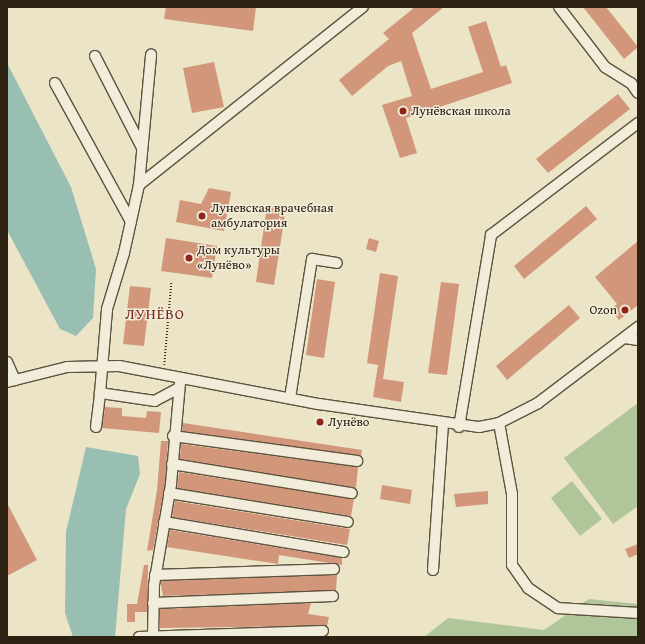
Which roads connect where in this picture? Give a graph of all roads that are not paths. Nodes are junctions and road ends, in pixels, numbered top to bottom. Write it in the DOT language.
graph roads {
  1 [pos="363,7"];
  2 [pos="559,7"];
  3 [pos="151,55"];
  4 [pos="95,56"];
  5 [pos="55,83"];
  6 [pos="638,93"];
  7 [pos="638,123"];
  8 [pos="142,148"];
  9 [pos="139,185"];
  10 [pos="131,222"];
  11 [pos="337,263"];
  12 [pos="638,327"];
  13 [pos="625,338"];
  14 [pos="638,340"];
  15 [pos="7,362"];
  16 [pos="103,365"];
  17 [pos="181,377"];
  18 [pos="11,381"];
  19 [pos="180,388"];
  20 [pos="100,393"];
  21 [pos="290,398"];
  22 [pos="499,423"];
  23 [pos="443,424"];
  24 [pos="96,427"];
  25 [pos="459,427"];
  26 [pos="173,436"];
  27 [pos="357,461"];
  28 [pos="172,464"];
  29 [pos="169,493"];
  30 [pos="352,493"];
  31 [pos="164,522"];
  32 [pos="348,522"];
  33 [pos="344,552"];
  34 [pos="334,569"];
  35 [pos="433,570"];
  36 [pos="156,574"];
  37 [pos="333,596"];
  38 [pos="153,603"];
  39 [pos="638,613"];
  40 [pos="323,631"];
  41 [pos="153,636"];
  42 [pos="139,637"];
  1 -- 9 [label="street"];
  2 -- 6 [label="street"];
  3 -- 8 [label="street"];
  4 -- 8 [label="street"];
  5 -- 10 [label="street"];
  7 -- 25 [label="street"];
  8 -- 9 [label="street"];
  9 -- 10 [label="street"];
  10 -- 16 [label="street"];
  11 -- 21 [label="street"];
  12 -- 13 [label="street"];
  13 -- 14 [label="street"];
  13 -- 22 [label="street"];
  15 -- 18 [label="street"];
  16 -- 17 [label="street"];
  16 -- 18 [label="street"];
  16 -- 20 [label="street"];
  17 -- 19 [label="street"];
  17 -- 21 [label="street"];
  19 -- 20 [label="street"];
  19 -- 26 [label="street"];
  20 -- 24 [label="street"];
  21 -- 23 [label="street"];
  22 -- 25 [label="street"];
  22 -- 39 [label="street"];
  23 -- 25 [label="street"];
  23 -- 35 [label="street"];
  26 -- 27 [label="street"];
  26 -- 28 [label="street"];
  28 -- 29 [label="street"];
  28 -- 30 [label="street"];
  29 -- 31 [label="street"];
  29 -- 32 [label="street"];
  31 -- 33 [label="street"];
  31 -- 36 [label="street"];
  34 -- 36 [label="street"];
  36 -- 38 [label="street"];
  37 -- 38 [label="street"];
  38 -- 41 [label="street"];
  40 -- 41 [label="street"];
  41 -- 42 [label="street"];
}
